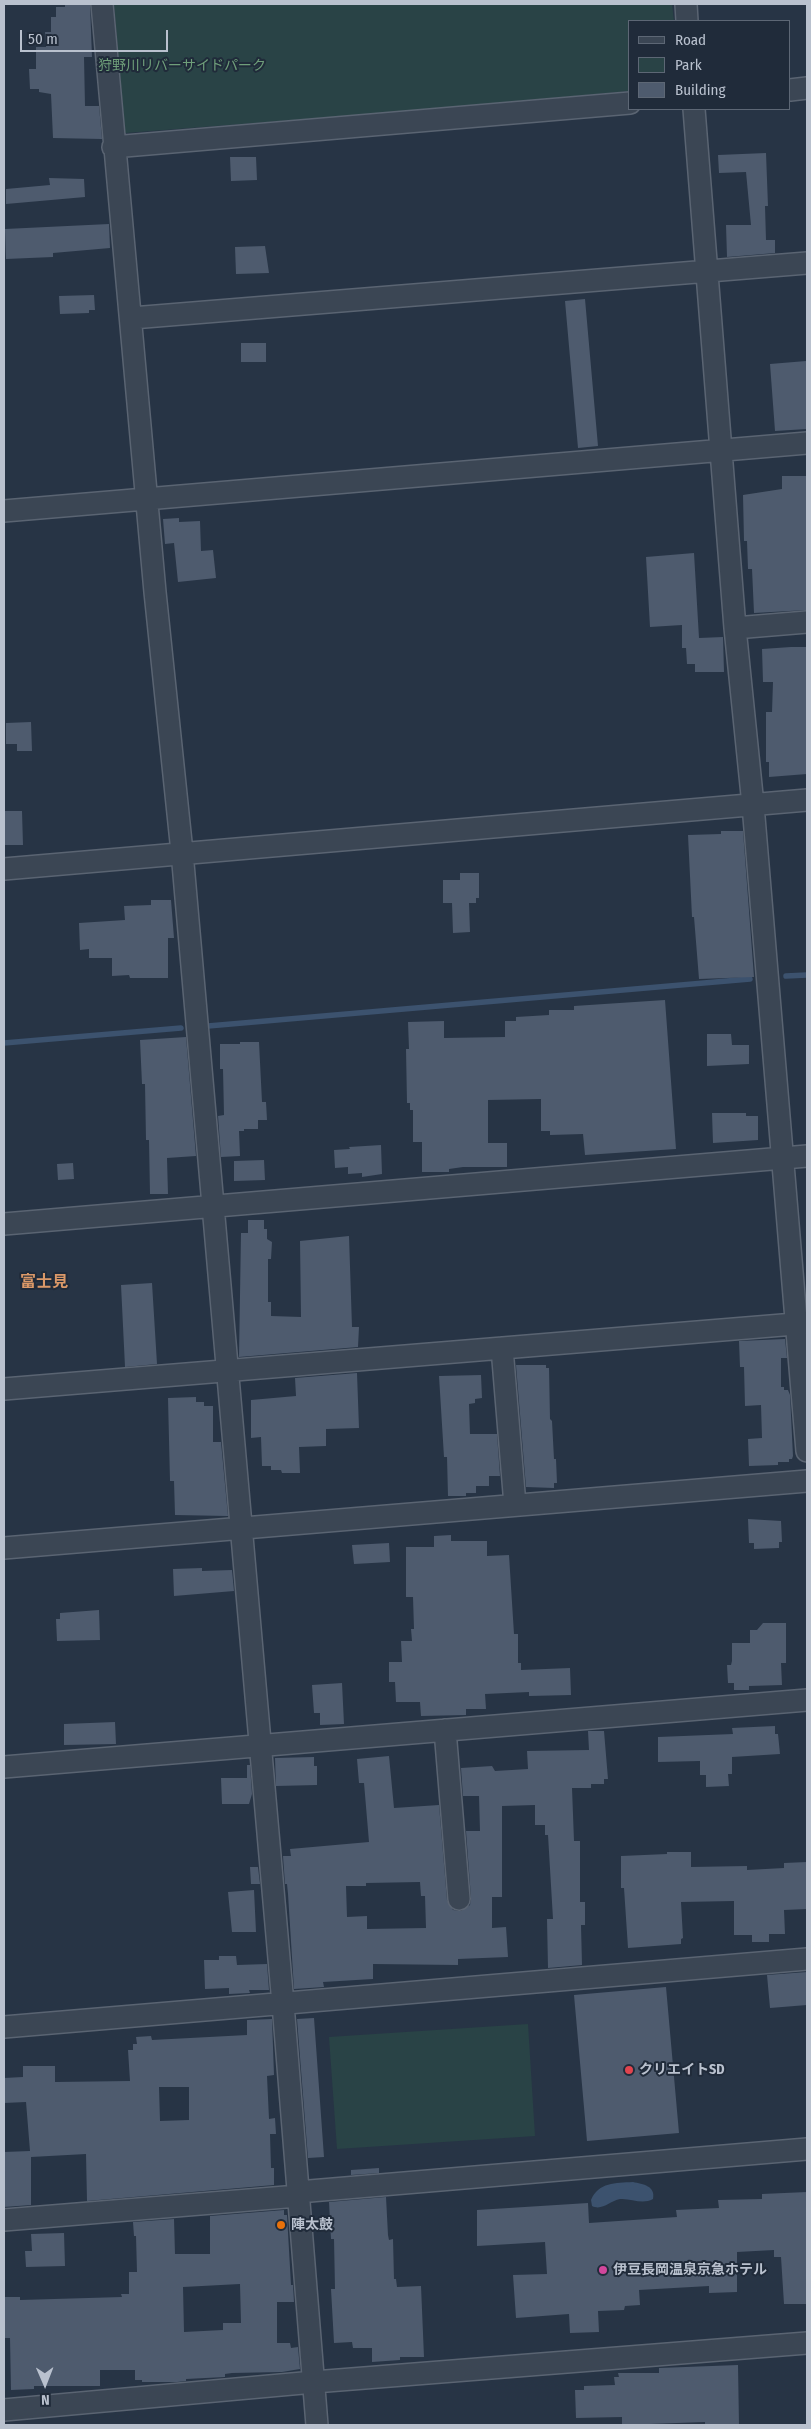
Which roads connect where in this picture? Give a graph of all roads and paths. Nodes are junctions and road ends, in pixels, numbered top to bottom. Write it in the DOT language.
graph roads {
  1 [pos="102,4"];
  2 [pos="686,4"];
  3 [pos="687,20"];
  4 [pos="807,88"];
  5 [pos="791,90"];
  6 [pos="628,103"];
  7 [pos="694,110"];
  8 [pos="113,147"];
  9 [pos="807,263"];
  10 [pos="708,271"];
  11 [pos="132,318"];
  12 [pos="807,443"];
  13 [pos="720,450"];
  14 [pos="148,499"];
  15 [pos="4,512"];
  16 [pos="807,622"];
  17 [pos="735,628"];
  18 [pos="807,800"];
  19 [pos="753,805"];
  20 [pos="182,852"];
  21 [pos="4,869"];
  22 [pos="807,1156"];
  23 [pos="784,1158"];
  24 [pos="212,1206"];
  25 [pos="4,1224"];
  26 [pos="802,1323"];
  27 [pos="502,1348"];
  28 [pos="226,1370"];
  29 [pos="4,1389"];
  30 [pos="807,1451"];
  31 [pos="807,1481"];
  32 [pos="515,1505"];
  33 [pos="240,1527"];
  34 [pos="4,1548"];
  35 [pos="807,1700"];
  36 [pos="445,1730"];
  37 [pos="260,1745"];
  38 [pos="4,1767"];
  39 [pos="459,1899"];
  40 [pos="807,1959"];
  41 [pos="283,2004"];
  42 [pos="4,2027"];
  43 [pos="807,2149"];
  44 [pos="298,2194"];
  45 [pos="4,2220"];
  46 [pos="807,2343"];
  47 [pos="314,2382"];
  48 [pos="4,2410"];
  49 [pos="317,2425"];
  1 -- 8 [label="street"];
  2 -- 3 [label="street"];
  4 -- 5 [label="street"];
  6 -- 8 [label="street"];
  7 -- 10 [label="street"];
  8 -- 11 [label="street"];
  9 -- 10 [label="street"];
  10 -- 11 [label="street"];
  10 -- 13 [label="street"];
  11 -- 14 [label="street"];
  12 -- 13 [label="street"];
  13 -- 14 [label="street"];
  13 -- 17 [label="street"];
  14 -- 15 [label="street"];
  14 -- 20 [label="street"];
  16 -- 17 [label="street"];
  17 -- 19 [label="street"];
  18 -- 19 [label="street"];
  19 -- 20 [label="street"];
  19 -- 23 [label="street"];
  20 -- 21 [label="street"];
  20 -- 24 [label="street"];
  22 -- 23 [label="street"];
  23 -- 24 [label="street"];
  23 -- 26 [label="street"];
  24 -- 25 [label="street"];
  24 -- 28 [label="street"];
  26 -- 27 [label="street"];
  26 -- 30 [label="street"];
  27 -- 28 [label="street"];
  27 -- 32 [label="street"];
  28 -- 29 [label="street"];
  28 -- 33 [label="street"];
  31 -- 32 [label="street"];
  32 -- 33 [label="street"];
  33 -- 34 [label="street"];
  33 -- 37 [label="street"];
  35 -- 36 [label="street"];
  36 -- 37 [label="street"];
  36 -- 39 [label="street"];
  37 -- 38 [label="street"];
  37 -- 41 [label="street"];
  40 -- 41 [label="street"];
  41 -- 42 [label="street"];
  41 -- 44 [label="street"];
  43 -- 44 [label="street"];
  44 -- 45 [label="street"];
  44 -- 47 [label="street"];
  46 -- 47 [label="street"];
  47 -- 48 [label="street"];
  47 -- 49 [label="street"];
}
